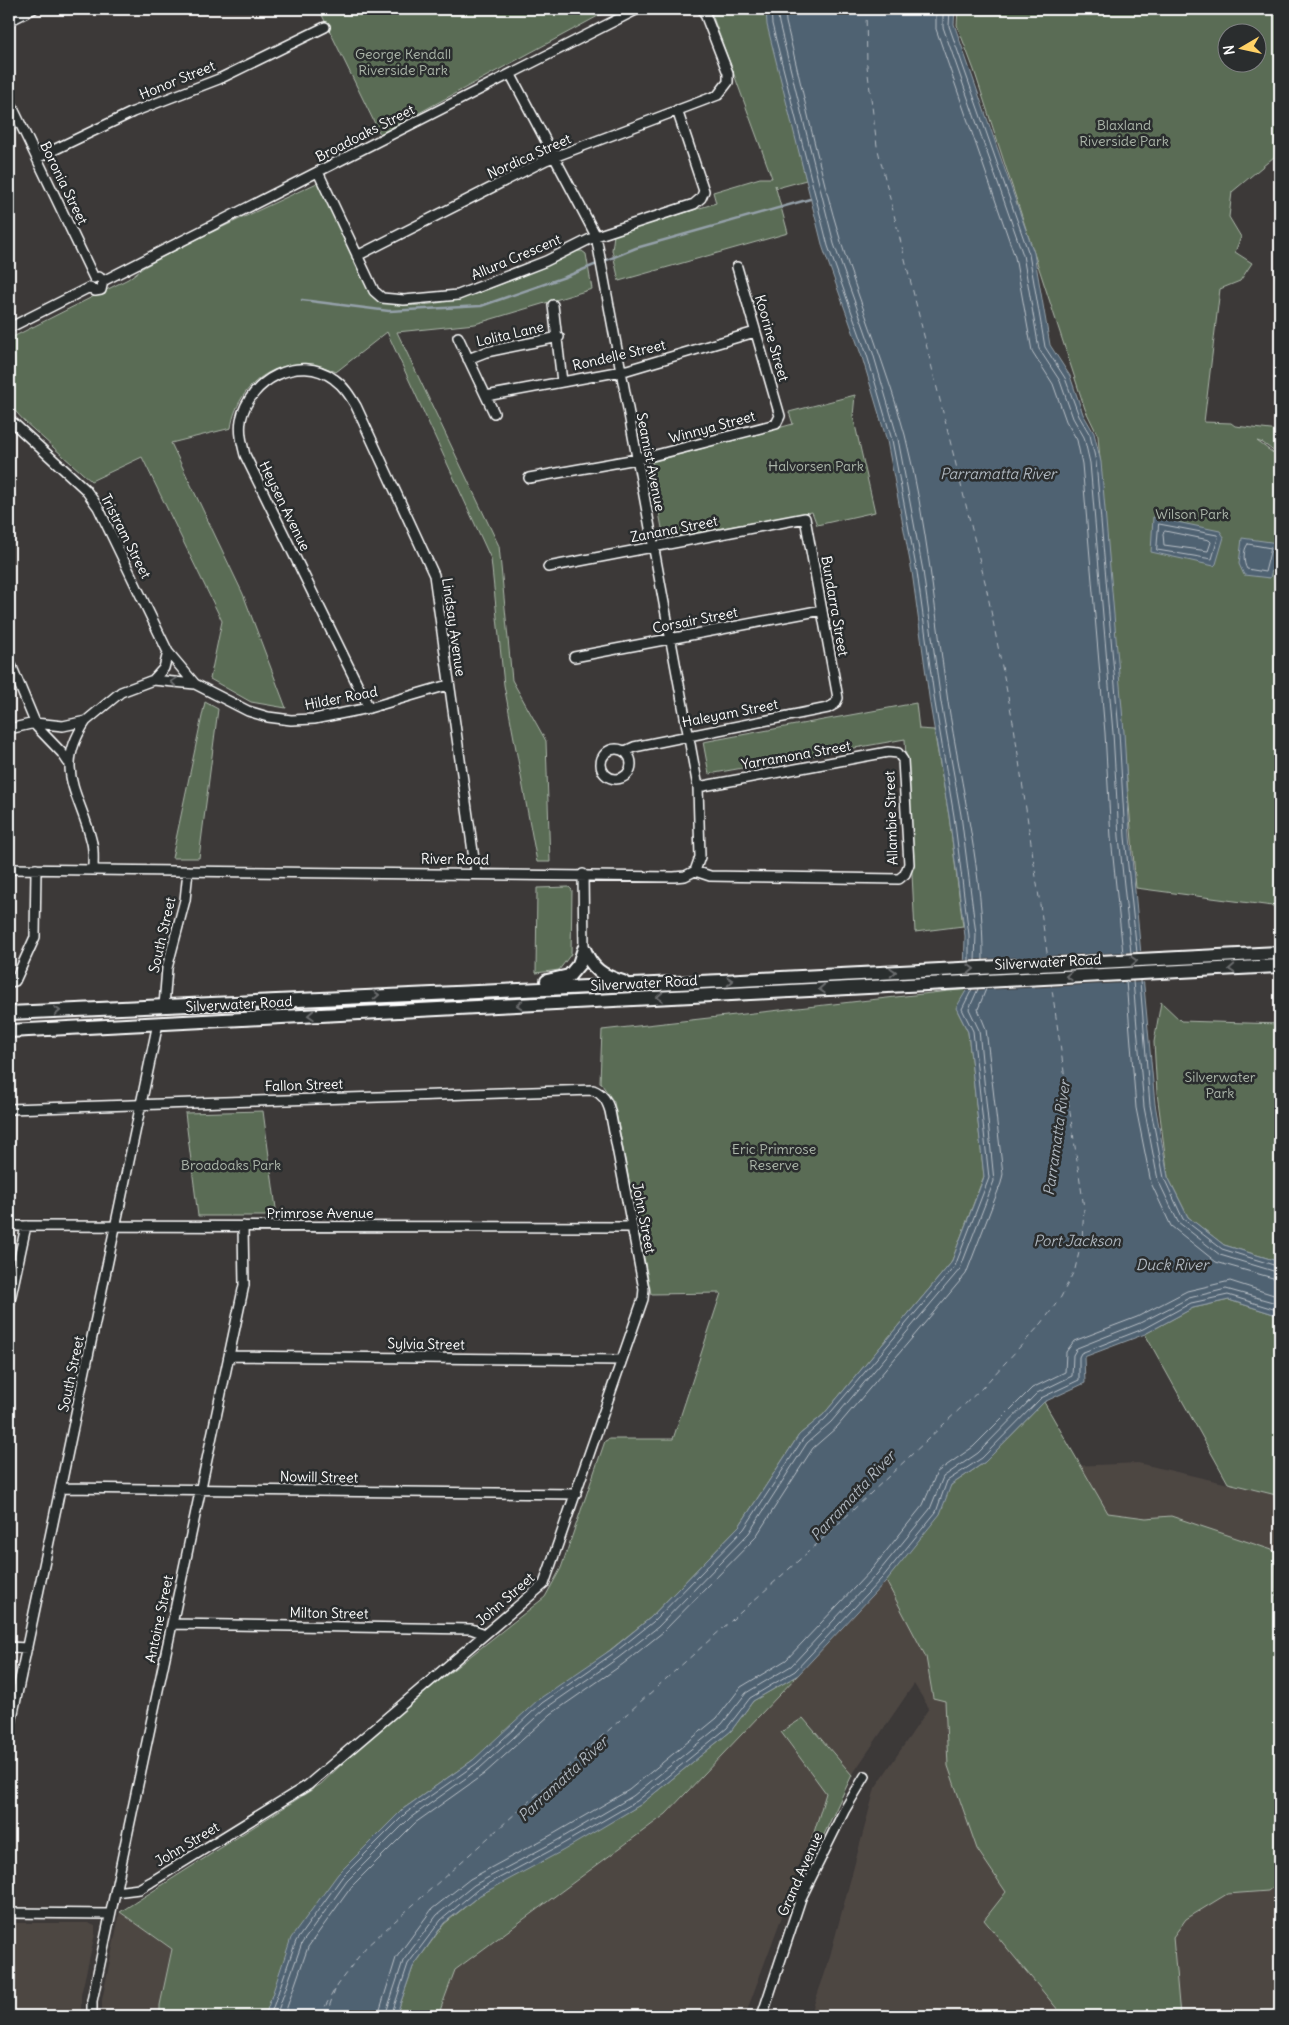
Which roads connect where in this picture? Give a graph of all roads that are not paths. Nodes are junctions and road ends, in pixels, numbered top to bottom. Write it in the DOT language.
graph roads {
  1 [pos="33,9"];
  2 [pos="638,9"];
  3 [pos="702,9"];
  4 [pos="9,20"];
  5 [pos="326,26"];
  6 [pos="511,75"];
  7 [pos="9,100"];
  8 [pos="677,110"];
  9 [pos="553,157"];
  10 [pos="37,158"];
  11 [pos="318,172"];
  12 [pos="596,239"];
  13 [pos="358,256"];
  14 [pos="736,267"];
  15 [pos="94,278"];
  16 [pos="103,281"];
  17 [pos="90,287"];
  18 [pos="553,306"];
  19 [pos="9,328"];
  20 [pos="756,332"];
  21 [pos="458,337"];
  22 [pos="558,337"];
  23 [pos="468,359"];
  24 [pos="620,371"];
  25 [pos="334,378"];
  26 [pos="562,382"];
  27 [pos="486,396"];
  28 [pos="494,413"];
  29 [pos="780,416"];
  30 [pos="9,419"];
  31 [pos="637,460"];
  32 [pos="529,478"];
  33 [pos="806,518"];
  34 [pos="653,547"];
  35 [pos="548,567"];
  36 [pos="822,610"];
  37 [pos="670,639"];
  38 [pos="168,652"];
  39 [pos="574,657"];
  40 [pos="9,660"];
  41 [pos="154,680"];
  42 [pos="195,684"];
  43 [pos="448,685"];
  44 [pos="838,698"];
  45 [pos="369,708"];
  46 [pos="86,721"];
  47 [pos="35,723"];
  48 [pos="9,729"];
  49 [pos="688,735"];
  50 [pos="625,751"];
  51 [pos="898,753"];
  52 [pos="68,762"];
  53 [pos="698,787"];
  54 [pos="9,869"];
  55 [pos="36,869"];
  56 [pos="93,870"];
  57 [pos="188,871"];
  58 [pos="695,871"];
  59 [pos="476,873"];
  60 [pos="583,874"];
  61 [pos="899,879"];
  62 [pos="584,949"];
  63 [pos="1280,953"];
  64 [pos="1280,966"];
  65 [pos="923,977"];
  66 [pos="9,982"];
  67 [pos="634,985"];
  68 [pos="465,992"];
  69 [pos="164,1006"];
  70 [pos="9,1013"];
  71 [pos="158,1023"];
  72 [pos="9,1031"];
  73 [pos="599,1092"];
  74 [pos="141,1104"];
  75 [pos="9,1109"];
  76 [pos="9,1226"];
  77 [pos="26,1226"];
  78 [pos="116,1226"];
  79 [pos="244,1226"];
  80 [pos="632,1227"];
  81 [pos="9,1305"];
  82 [pos="229,1356"];
  83 [pos="622,1360"];
  84 [pos="61,1488"];
  85 [pos="201,1490"];
  86 [pos="576,1494"];
  87 [pos="172,1624"];
  88 [pos="485,1634"];
  89 [pos="9,1647"];
  90 [pos="27,1648"];
  91 [pos="9,1732"];
  92 [pos="865,1776"];
  93 [pos="115,1892"];
  94 [pos="9,1912"];
  95 [pos="110,1914"];
  96 [pos="92,2016"];
  97 [pos="762,2016"];
  1 -- 4 [label="street"];
  2 -- 6 [label="street, Broadoaks Street"];
  3 -- 8 [label="street, Nordica Street"];
  5 -- 10 [label="street, Honor Street"];
  6 -- 9 [label="street, Seamist Avenue"];
  6 -- 11 [label="street, Broadoaks Street"];
  7 -- 10 [label="street, Boronia Street"];
  8 -- 9 [label="street, Nordica Street"];
  8 -- 12 [label="street, Allura Crescent"];
  9 -- 12 [label="street, Seamist Avenue"];
  9 -- 13 [label="street, Nordica Street"];
  10 -- 15 [label="street, Boronia Street"];
  11 -- 13 [label="street, Allura Crescent"];
  11 -- 16 [label="street, Broadoaks Street"];
  12 -- 13 [label="street, Allura Crescent"];
  12 -- 24 [label="street, Seamist Avenue"];
  14 -- 20 [label="street, Koorine Street"];
  15 -- 16 [label="street"];
  15 -- 17 [label="street"];
  16 -- 17 [label="street"];
  17 -- 19 [label="street"];
  18 -- 22 [label="street, Lolita Lane"];
  20 -- 24 [label="street, Rondelle Street"];
  20 -- 29 [label="street, Koorine Street"];
  21 -- 23 [label="street"];
  22 -- 23 [label="street, Lolita Lane"];
  22 -- 26 [label="street, Lolita Lane"];
  23 -- 27 [label="street"];
  24 -- 26 [label="street, Rondelle Street"];
  24 -- 31 [label="street, Seamist Avenue"];
  25 -- 43 [label="street, Lindsay Avenue"];
  25 -- 45 [label="street, Heysen Avenue"];
  26 -- 27 [label="street, Rondelle Street"];
  27 -- 28 [label="street"];
  29 -- 31 [label="street, Winnya Street"];
  30 -- 38 [label="street, Tristram Street"];
  31 -- 32 [label="street, Winnya Street"];
  31 -- 34 [label="street, Seamist Avenue"];
  33 -- 34 [label="street, Zanana Street"];
  33 -- 36 [label="street, Bundarra Street"];
  34 -- 35 [label="street, Zanana Street"];
  34 -- 37 [label="street, Seamist Avenue"];
  36 -- 37 [label="street, Corsair Street"];
  36 -- 44 [label="street, Bundarra Street"];
  37 -- 39 [label="street, Corsair Street"];
  37 -- 49 [label="street, Seamist Avenue"];
  38 -- 41 [label="street"];
  38 -- 42 [label="street, Tristram Street"];
  40 -- 47 [label="street"];
  42 -- 41 [label="street, Hilder Road, one-way"];
  41 -- 46 [label="street, Hilder Road"];
  42 -- 45 [label="street, Hilder Road"];
  43 -- 45 [label="street, Hilder Road"];
  43 -- 59 [label="street, Lindsay Avenue"];
  44 -- 49 [label="street, Haleyam Street"];
  46 -- 47 [label="street, Hilder Road"];
  46 -- 52 [label="street"];
  47 -- 48 [label="street, Hilder Road"];
  47 -- 52 [label="street"];
  49 -- 50 [label="street, Haleyam Street"];
  49 -- 53 [label="street, Seamist Avenue"];
  51 -- 53 [label="street, Yarramona Street"];
  51 -- 61 [label="street, Allambie Street"];
  52 -- 56 [label="street"];
  53 -- 58 [label="street, Seamist Avenue"];
  54 -- 55 [label="street, River Road"];
  55 -- 56 [label="street, River Road"];
  55 -- 66 [label="street"];
  56 -- 57 [label="street, River Road"];
  57 -- 59 [label="street, River Road"];
  57 -- 69 [label="street, South Street"];
  58 -- 60 [label="street, River Road"];
  58 -- 61 [label="street, River Road"];
  59 -- 60 [label="street, River Road"];
  60 -- 62 [label="street"];
  62 -- 67 [label="highway"];
  62 -- 68 [label="highway"];
  65 -- 63 [label="highway, Silverwater Road, one-way"];
  64 -- 65 [label="highway, Silverwater Road, one-way"];
  67 -- 65 [label="highway, Silverwater Road, one-way"];
  65 -- 71 [label="highway, Silverwater Road, one-way"];
  67 -- 68 [label="highway, Silverwater Road"];
  69 -- 68 [label="highway, Silverwater Road, one-way"];
  70 -- 69 [label="highway, Silverwater Road, one-way"];
  71 -- 72 [label="highway, Silverwater Road"];
  71 -- 74 [label="street, South Street"];
  73 -- 74 [label="street, Fallon Street"];
  73 -- 80 [label="street, John Street"];
  74 -- 75 [label="street, Fallon Street"];
  74 -- 78 [label="street, South Street"];
  76 -- 77 [label="street, Primrose Avenue"];
  77 -- 78 [label="street, Primrose Avenue"];
  77 -- 81 [label="street"];
  78 -- 79 [label="street, Primrose Avenue"];
  78 -- 84 [label="street, South Street"];
  79 -- 80 [label="street, Primrose Avenue"];
  79 -- 82 [label="street, Antoine Street"];
  80 -- 83 [label="street, John Street"];
  82 -- 83 [label="street, Sylvia Street"];
  82 -- 85 [label="street, Antoine Street"];
  83 -- 86 [label="street, John Street"];
  84 -- 85 [label="street, Nowill Street"];
  84 -- 90 [label="street, South Street"];
  85 -- 86 [label="street, Nowill Street"];
  85 -- 87 [label="street, Antoine Street"];
  86 -- 88 [label="street, John Street"];
  87 -- 88 [label="street, Milton Street"];
  87 -- 93 [label="street, Antoine Street"];
  88 -- 93 [label="street, John Street"];
  89 -- 90 [label="street"];
  90 -- 91 [label="street, South Street"];
  92 -- 97 [label="street, Grand Avenue"];
  93 -- 95 [label="street, Antoine Street"];
  94 -- 95 [label="street"];
  95 -- 96 [label="street, Antoine Street"];
}
